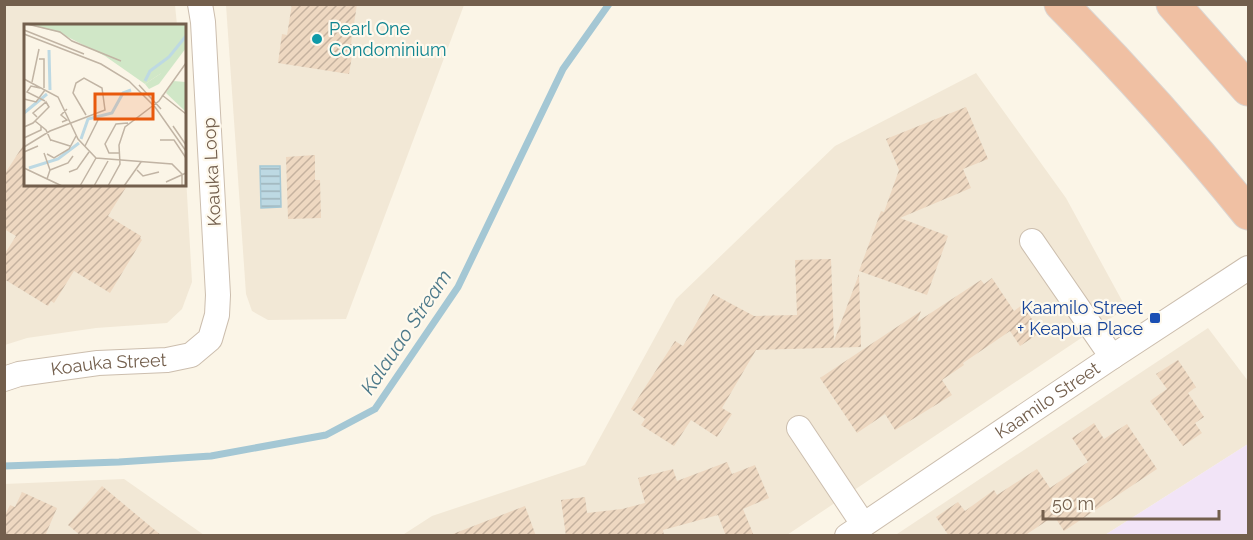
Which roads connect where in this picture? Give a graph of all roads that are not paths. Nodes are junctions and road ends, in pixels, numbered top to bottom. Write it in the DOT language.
graph roads {
  1 [pos="200,4"];
  2 [pos="1061,4"];
  3 [pos="1173,4"];
  4 [pos="1248,89"];
  5 [pos="1248,213"];
  6 [pos="1032,241"];
  7 [pos="1248,268"];
  8 [pos="210,339"];
  9 [pos="1112,357"];
  10 [pos="4,379"];
  11 [pos="799,428"];
  12 [pos="855,530"];
  1 -- 8 [label="street, Koauka Loop"];
  2 -- 5 [label="highway"];
  3 -- 4 [label="highway"];
  6 -- 9 [label="street"];
  7 -- 9 [label="street, Kaamilo Street"];
  8 -- 10 [label="street, Koauka Street"];
  9 -- 12 [label="street, Kaamilo Street"];
  11 -- 12 [label="street"];
}
